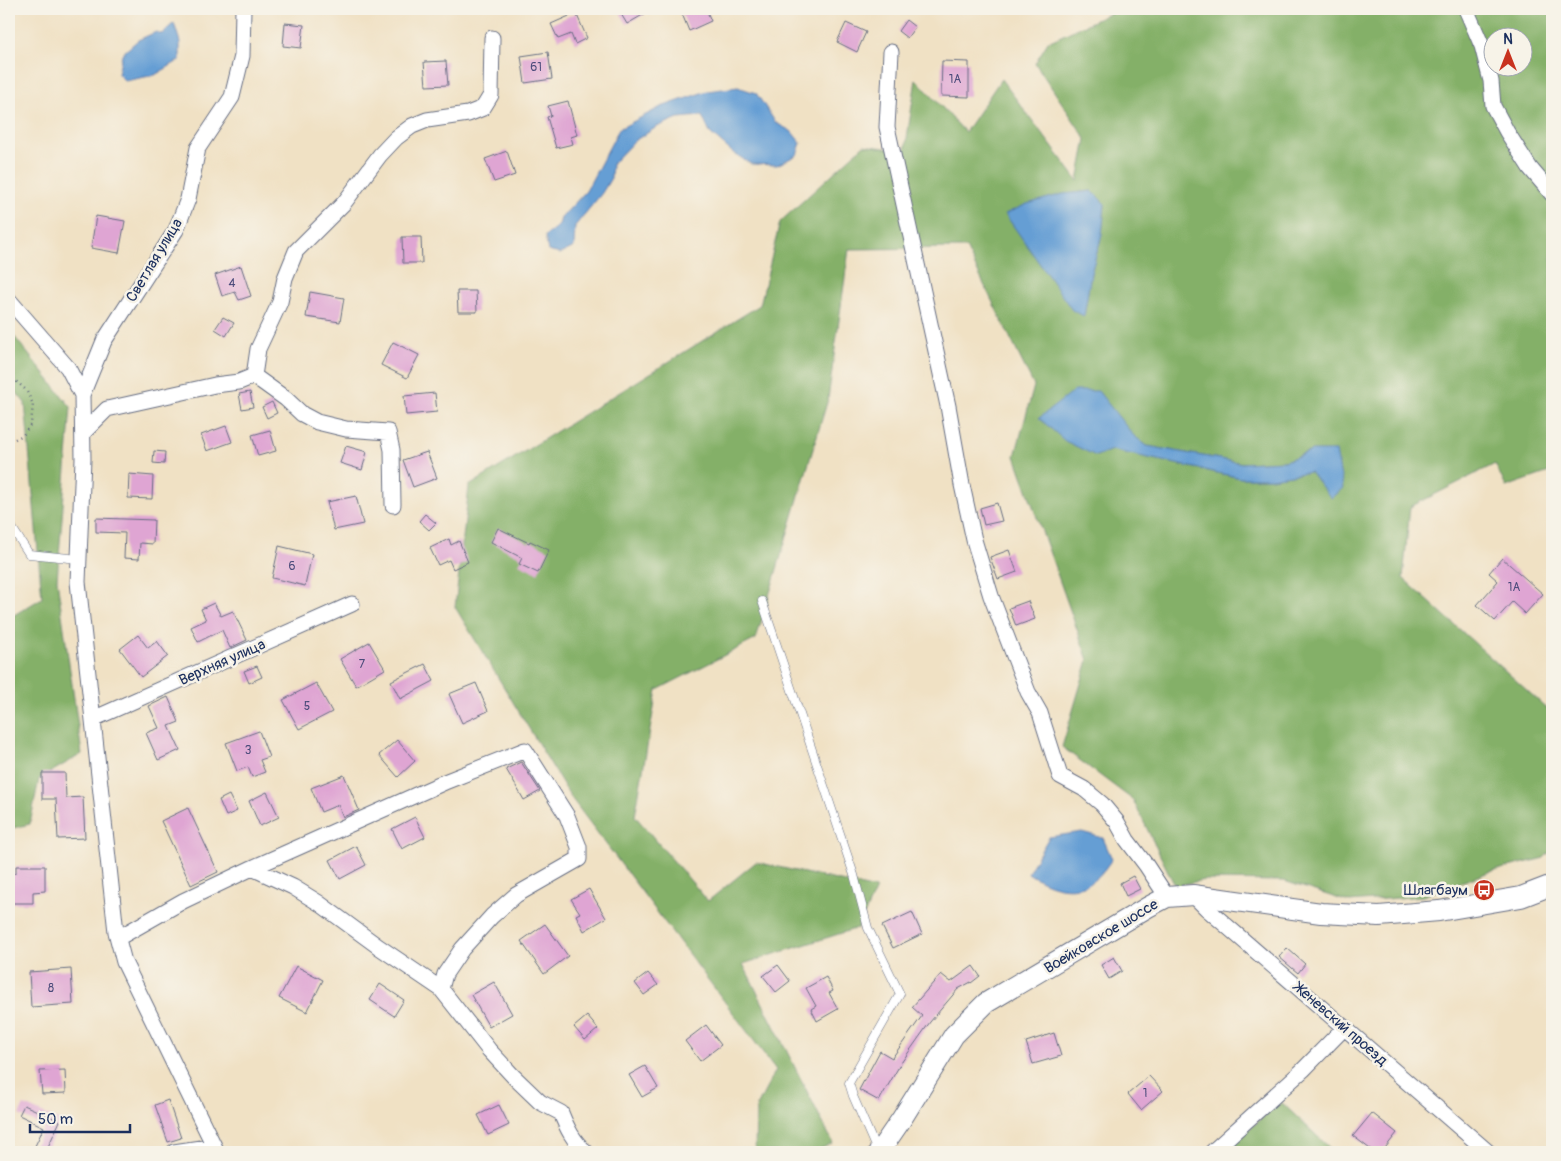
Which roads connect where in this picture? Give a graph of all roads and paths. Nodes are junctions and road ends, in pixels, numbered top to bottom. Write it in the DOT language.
graph roads {
  1 [pos="243,9"];
  2 [pos="1466,9"];
  3 [pos="492,38"];
  4 [pos="891,52"];
  5 [pos="1552,194"];
  6 [pos="9,300"];
  7 [pos="9,375"];
  8 [pos="254,376"];
  9 [pos="82,395"];
  10 [pos="107,409"];
  11 [pos="83,433"];
  12 [pos="9,442"];
  13 [pos="393,505"];
  14 [pos="9,523"];
  15 [pos="79,559"];
  16 [pos="762,601"];
  17 [pos="352,604"];
  18 [pos="93,719"];
  19 [pos="252,868"];
  20 [pos="1552,885"];
  21 [pos="1193,895"];
  22 [pos="1167,897"];
  23 [pos="118,938"];
  24 [pos="442,989"];
  25 [pos="1345,1027"];
  26 [pos="216,1149"];
  27 [pos="174,1152"];
  28 [pos="586,1152"];
  29 [pos="878,1152"];
  30 [pos="1212,1152"];
  31 [pos="1488,1152"];
  1 -- 9 [label="street, Светлая улица"];
  2 -- 5 [label="street"];
  3 -- 8 [label="street"];
  4 -- 22 [label="street"];
  6 -- 9 [label="street"];
  7 -- 12 [label="path"];
  8 -- 10 [label="street"];
  8 -- 13 [label="street"];
  9 -- 10 [label="street"];
  9 -- 11 [label="street"];
  10 -- 11 [label="street"];
  11 -- 15 [label="street"];
  14 -- 15 [label="lane"];
  15 -- 18 [label="street"];
  16 -- 29 [label="lane"];
  17 -- 18 [label="street, Верхняя улица"];
  18 -- 23 [label="street"];
  19 -- 23 [label="street"];
  19 -- 24 [label="street"];
  19 -- 24 [label="street"];
  20 -- 21 [label="street, Воейковское шоссе"];
  21 -- 22 [label="street, Воейковское шоссе"];
  21 -- 25 [label="street, Женевский проезд"];
  22 -- 29 [label="street, Воейковское шоссе"];
  23 -- 26 [label="street"];
  24 -- 28 [label="street"];
  25 -- 30 [label="street"];
  25 -- 31 [label="street, Женевский проезд"];
  26 -- 27 [label="street"];
}
